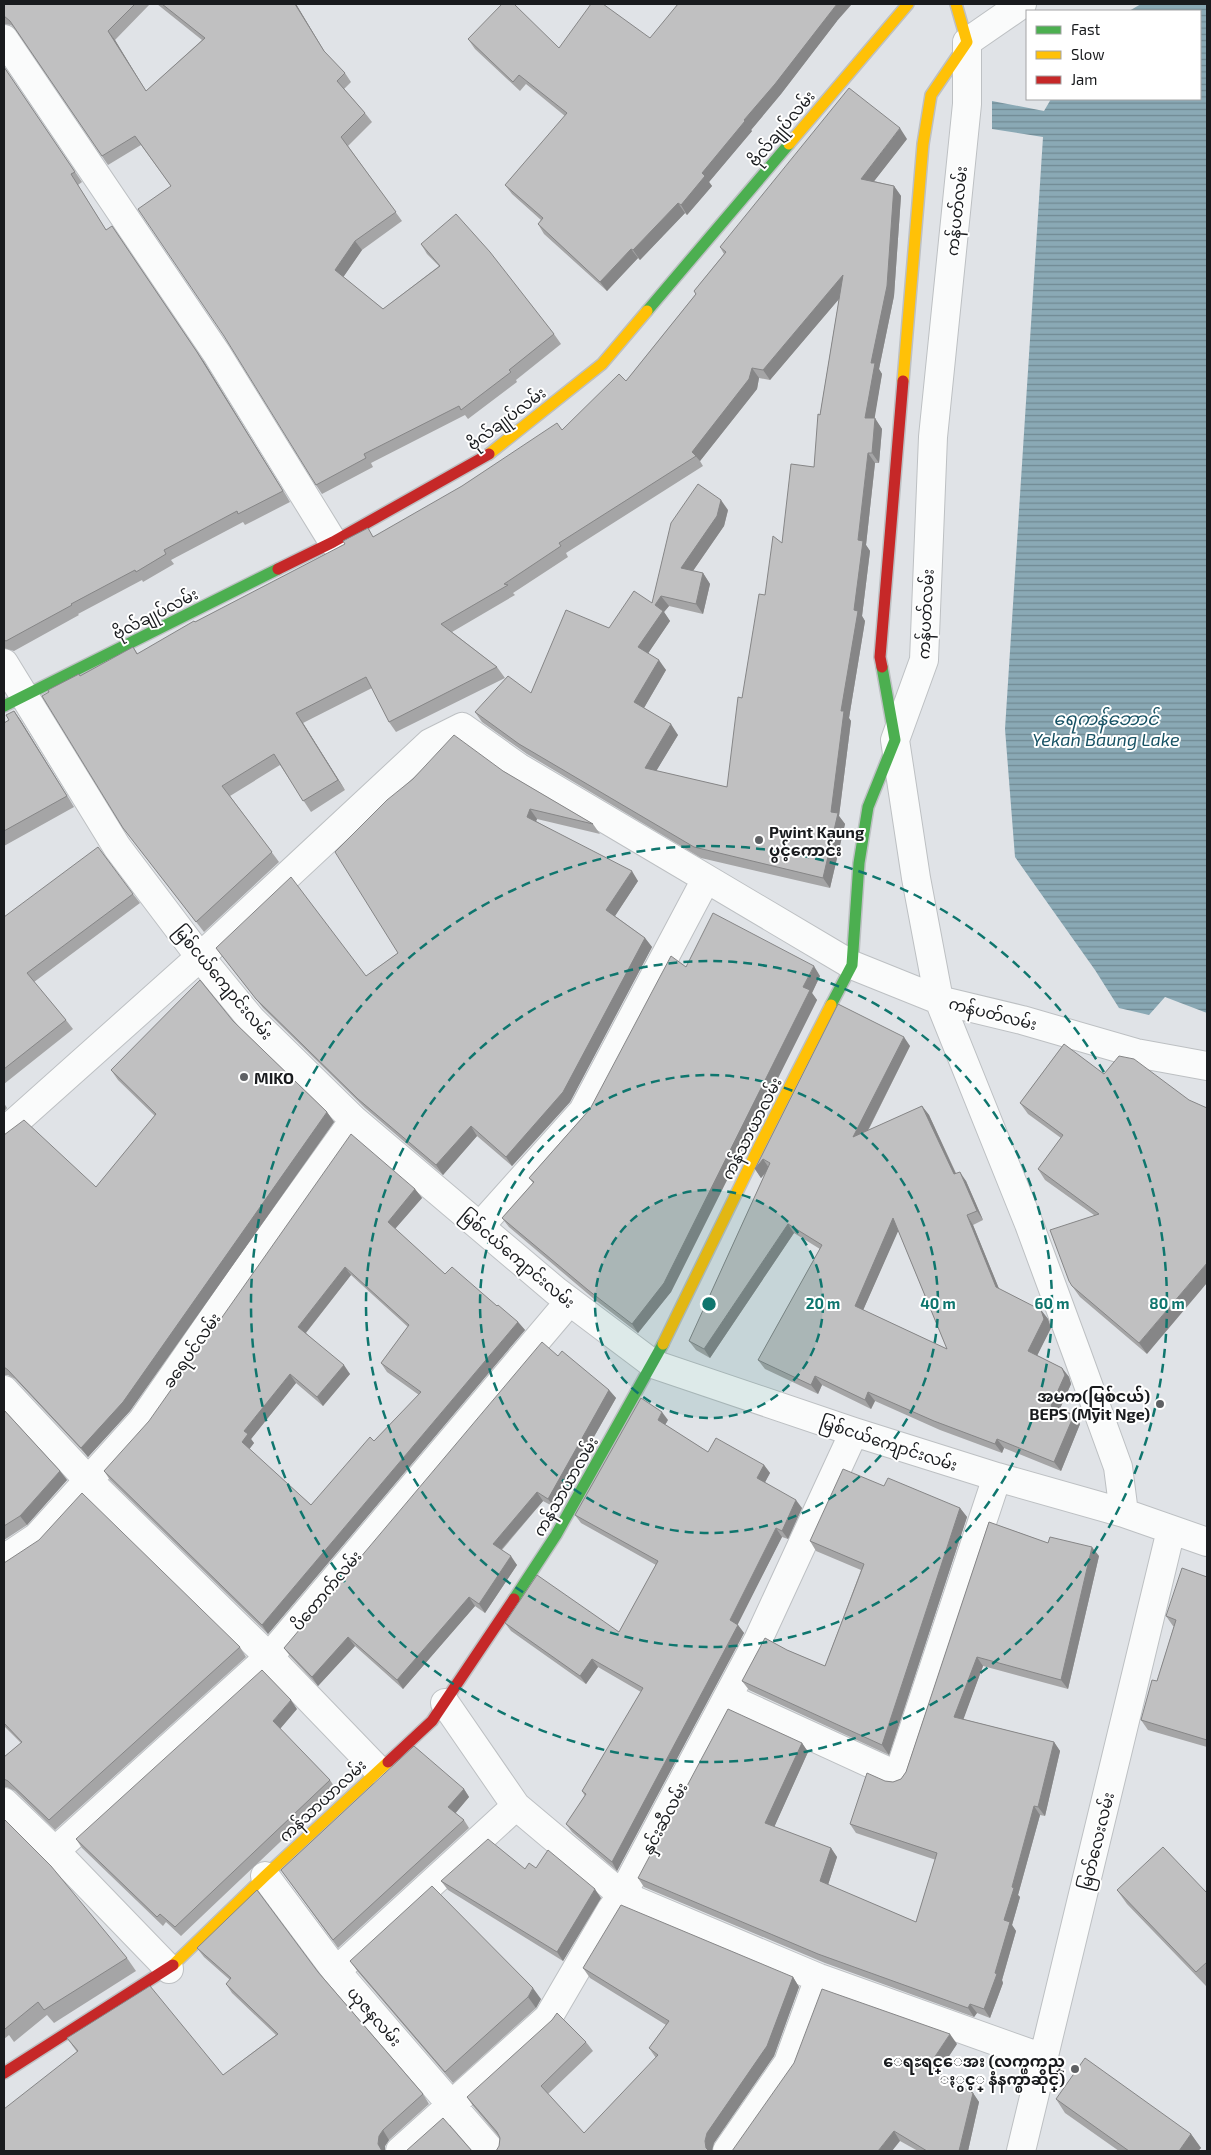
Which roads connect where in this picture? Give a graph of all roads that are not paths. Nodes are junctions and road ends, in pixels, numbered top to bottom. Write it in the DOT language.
graph roads {
  1 [pos="908,4"];
  2 [pos="956,4"];
  3 [pos="1022,4"];
  4 [pos="4,39"];
  5 [pos="967,42"];
  6 [pos="333,542"];
  7 [pos="4,663"];
  8 [pos="14,702"];
  9 [pos="895,740"];
  10 [pos="706,879"];
  11 [pos="200,957"];
  12 [pos="852,965"];
  13 [pos="939,1000"];
  14 [pos="1207,1066"];
  15 [pos="354,1120"];
  16 [pos="4,1132"];
  17 [pos="480,1226"];
  18 [pos="570,1302"];
  19 [pos="653,1364"];
  20 [pos="4,1390"];
  21 [pos="854,1432"];
  22 [pos="998,1477"];
  23 [pos="90,1481"];
  24 [pos="1124,1513"];
  25 [pos="1171,1530"];
  26 [pos="1207,1542"];
  27 [pos="4,1559"];
  28 [pos="269,1657"];
  29 [pos="728,1698"];
  30 [pos="445,1702"];
  31 [pos="378,1770"];
  32 [pos="4,1802"];
  33 [pos="516,1806"];
  34 [pos="55,1851"];
  35 [pos="265,1876"];
  36 [pos="622,1895"];
  37 [pos="169,1969"];
  38 [pos="336,1971"];
  39 [pos="818,1978"];
  40 [pos="1043,2058"];
  41 [pos="4,2072"];
  42 [pos="451,2105"];
  43 [pos="400,2151"];
  44 [pos="491,2151"];
  45 [pos="726,2151"];
  46 [pos="1021,2151"];
  1 -- 6 [label="street, ဗိုလ်ချုပ်လမ်း"];
  2 -- 5 [label="street"];
  3 -- 5 [label="street"];
  4 -- 6 [label="street"];
  5 -- 9 [label="street, ကန်ပတ်လမ်း"];
  5 -- 9 [label="street"];
  6 -- 8 [label="street, ဗိုလ်ချုပ်လမ်း"];
  7 -- 8 [label="street, မြစ်ငယ်ကျောင်းလမ်း"];
  8 -- 11 [label="street, မြစ်ငယ်ကျောင်းလမ်း"];
  9 -- 12 [label="street, ကန်သာယာလမ်း"];
  9 -- 13 [label="street, ကန်ပတ်လမ်း"];
  10 -- 11 [label="street"];
  10 -- 12 [label="street"];
  10 -- 17 [label="street"];
  11 -- 15 [label="street, မြစ်ငယ်ကျောင်းလမ်း"];
  11 -- 16 [label="street"];
  12 -- 13 [label="street"];
  12 -- 19 [label="street, ကန်သာယာလမ်း"];
  13 -- 14 [label="street, ကန်ပတ်လမ်း"];
  13 -- 24 [label="street"];
  15 -- 17 [label="street, မြစ်ငယ်ကျောင်းလမ်း"];
  15 -- 23 [label="street, ခရေပင်လမ်း"];
  17 -- 18 [label="street, မြစ်ငယ်ကျောင်းလမ်း"];
  18 -- 19 [label="street, မြစ်ငယ်ကျောင်းလမ်း"];
  18 -- 28 [label="street, ပိတောက်လမ်း"];
  19 -- 21 [label="street, မြစ်ငယ်ကျောင်းလမ်း"];
  19 -- 30 [label="street, ကန်သာယာလမ်း"];
  20 -- 23 [label="street"];
  21 -- 22 [label="street, မြစ်ငယ်ကျောင်းလမ်း"];
  21 -- 29 [label="street, နှင်းဆီလမ်း"];
  22 -- 24 [label="street, မြစ်ငယ်ကျောင်းလမ်း"];
  22 -- 29 [label="street"];
  23 -- 27 [label="street, ခရေပင်လမ်း"];
  23 -- 28 [label="street"];
  24 -- 25 [label="street, မြစ်ငယ်ကျောင်းလမ်း"];
  25 -- 26 [label="street, မြစ်ငယ်ကျောင်းလမ်း"];
  25 -- 40 [label="street, မြတ်လေးလမ်း"];
  28 -- 31 [label="street"];
  28 -- 34 [label="street, ပိတောက်လမ်း"];
  29 -- 36 [label="street, နှင်းဆီလမ်း"];
  30 -- 31 [label="street, ကန်သာယာလမ်း"];
  30 -- 33 [label="street"];
  31 -- 35 [label="street, ကန်သာယာလမ်း"];
  32 -- 34 [label="street"];
  33 -- 36 [label="street"];
  33 -- 38 [label="street"];
  34 -- 37 [label="street"];
  35 -- 37 [label="street, ကန်သာယာလမ်း"];
  35 -- 38 [label="street, ယုဇနလမ်း"];
  36 -- 39 [label="street"];
  36 -- 42 [label="street, နှင်းဆီလမ်း"];
  37 -- 41 [label="street, ကန်သာယာလမ်း"];
  38 -- 42 [label="street, ယုဇနလမ်း"];
  39 -- 40 [label="street"];
  39 -- 45 [label="street"];
  40 -- 46 [label="street, မြတ်လေးလမ်း"];
  42 -- 43 [label="street, နှင်းဆီလမ်း"];
  42 -- 44 [label="street, ယုဇနလမ်း"];
}
